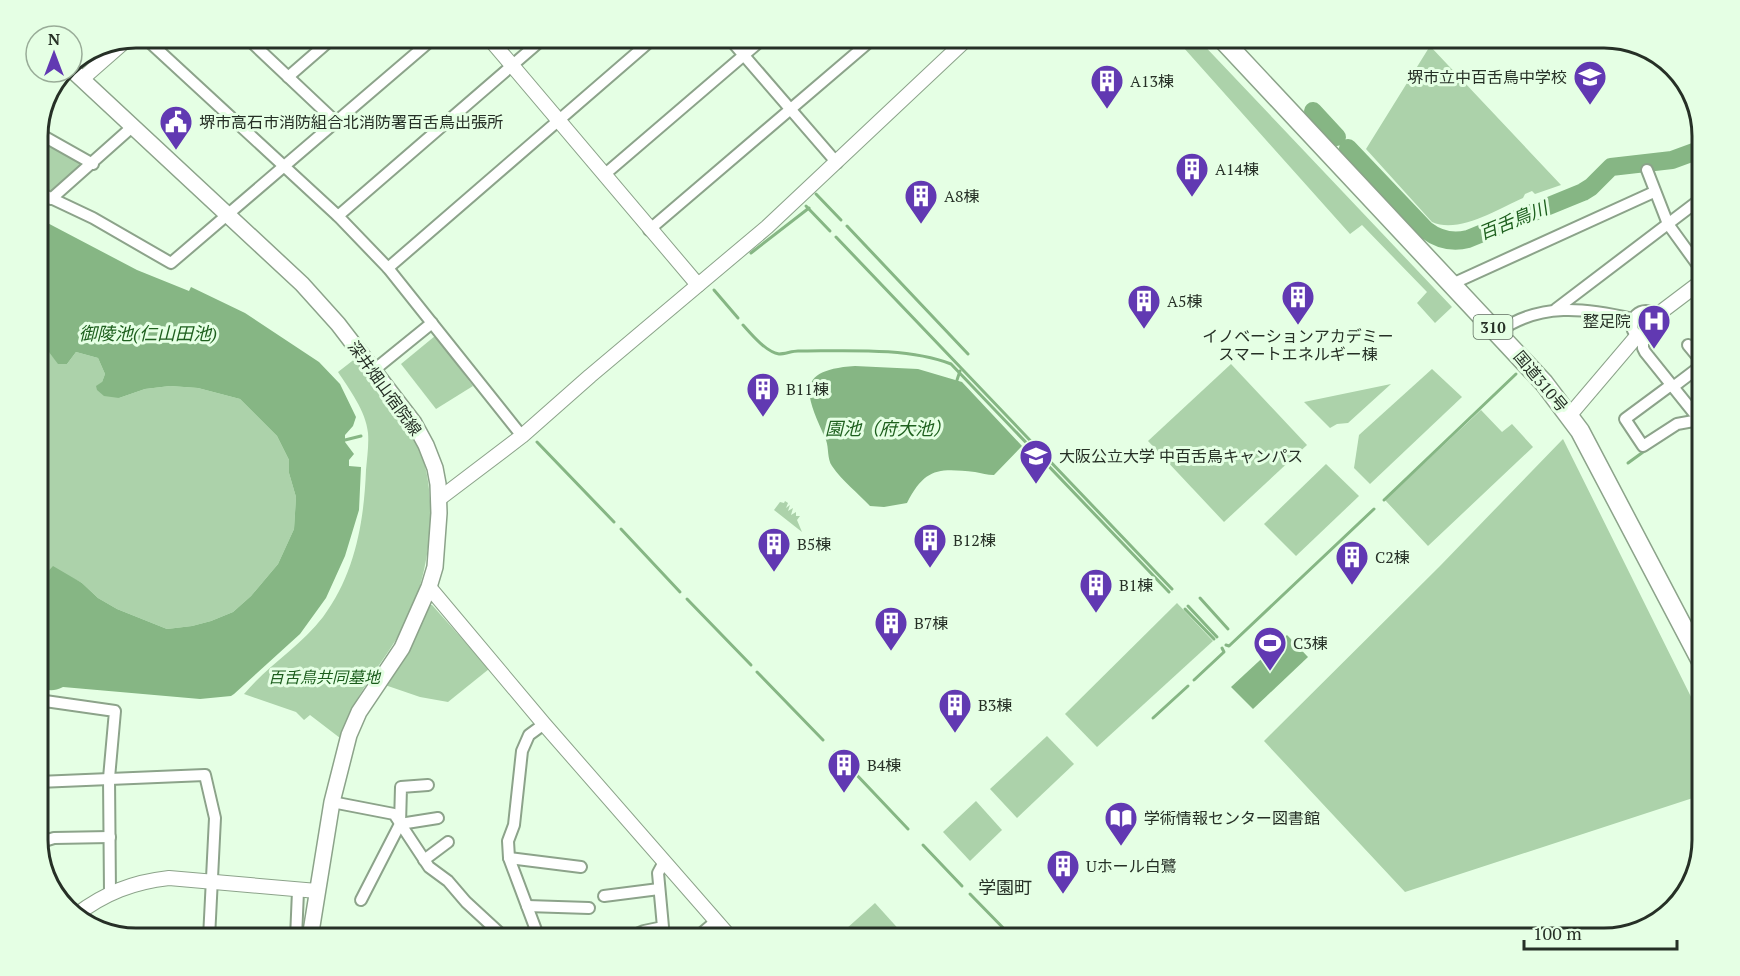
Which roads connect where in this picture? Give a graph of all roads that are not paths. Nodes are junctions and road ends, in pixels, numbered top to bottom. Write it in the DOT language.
graph roads {
  1 [pos="155,48"];
  2 [pos="257,48"];
  3 [pos="322,48"];
  4 [pos="423,48"];
  5 [pos="497,48"];
  6 [pos="533,48"];
  7 [pos="643,48"];
  8 [pos="737,48"];
  9 [pos="753,48"];
  10 [pos="863,48"];
  11 [pos="958,48"];
  12 [pos="1229,48"];
  13 [pos="108,53"];
  14 [pos="744,56"];
  15 [pos="512,66"];
  16 [pos="84,69"];
  17 [pos="288,77"];
  18 [pos="84,81"];
  19 [pos="790,111"];
  20 [pos="558,121"];
  21 [pos="336,122"];
  22 [pos="132,127"];
  23 [pos="48,139"];
  24 [pos="837,163"];
  25 [pos="93,164"];
  26 [pos="285,167"];
  27 [pos="1647,170"];
  28 [pos="604,175"];
  29 [pos="1654,192"];
  30 [pos="48,197"];
  31 [pos="51,199"];
  32 [pos="1692,206"];
  33 [pos="228,214"];
  34 [pos="338,216"];
  35 [pos="1668,224"];
  36 [pos="649,230"];
  37 [pos="1692,257"];
  38 [pos="388,268"];
  39 [pos="1452,284"];
  40 [pos="698,285"];
  41 [pos="1692,289"];
  42 [pos="1556,309"];
  43 [pos="1657,315"];
  44 [pos="1632,319"];
  45 [pos="432,323"];
  46 [pos="1498,332"];
  47 [pos="1640,337"];
  48 [pos="1688,345"];
  49 [pos="1692,350"];
  50 [pos="374,369"];
  51 [pos="1692,371"];
  52 [pos="1672,386"];
  53 [pos="1692,411"];
  54 [pos="1569,416"];
  55 [pos="1692,423"];
  56 [pos="522,436"];
  57 [pos="439,499"];
  58 [pos="429,587"];
  59 [pos="1692,644"];
  60 [pos="48,701"];
  61 [pos="544,724"];
  62 [pos="109,778"];
  63 [pos="48,781"];
  64 [pos="428,785"];
  65 [pos="332,802"];
  66 [pos="438,818"];
  67 [pos="400,824"];
  68 [pos="110,837"];
  69 [pos="48,840"];
  70 [pos="448,843"];
  71 [pos="509,858"];
  72 [pos="424,860"];
  73 [pos="664,862"];
  74 [pos="581,867"];
  75 [pos="212,881"];
  76 [pos="659,889"];
  77 [pos="298,891"];
  78 [pos="317,891"];
  79 [pos="110,893"];
  80 [pos="604,896"];
  81 [pos="361,900"];
  82 [pos="527,906"];
  83 [pos="590,908"];
  84 [pos="83,911"];
  85 [pos="716,921"];
  86 [pos="208,928"];
  87 [pos="296,928"];
  88 [pos="312,928"];
  89 [pos="494,928"];
  90 [pos="535,928"];
  91 [pos="659,928"];
  92 [pos="708,928"];
  93 [pos="722,928"];
  1 -- 26 [label="street"];
  2 -- 17 [label="street"];
  3 -- 17 [label="street"];
  4 -- 21 [label="street"];
  5 -- 15 [label="street"];
  6 -- 15 [label="street"];
  7 -- 20 [label="street"];
  8 -- 14 [label="street"];
  9 -- 14 [label="street"];
  10 -- 19 [label="street"];
  11 -- 24 [label="street"];
  12 -- 39 [label="highway, 国道310号 / 310"];
  13 -- 16 [label="street"];
  14 -- 19 [label="street"];
  14 -- 28 [label="street"];
  15 -- 20 [label="street"];
  15 -- 34 [label="street"];
  17 -- 21 [label="street"];
  18 -- 22 [label="main road, 深井畑山宿院線"];
  19 -- 24 [label="street"];
  19 -- 36 [label="street"];
  20 -- 28 [label="street"];
  20 -- 38 [label="street"];
  21 -- 26 [label="street"];
  22 -- 25 [label="street"];
  22 -- 33 [label="main road, 深井畑山宿院線"];
  23 -- 25 [label="street"];
  24 -- 40 [label="street"];
  25 -- 31 [label="street"];
  26 -- 33 [label="street"];
  26 -- 34 [label="street"];
  27 -- 29 [label="street"];
  28 -- 36 [label="street"];
  29 -- 35 [label="street"];
  29 -- 39 [label="street"];
  30 -- 31 [label="street"];
  31 -- 33 [label="street"];
  32 -- 35 [label="street"];
  33 -- 50 [label="main road, 深井畑山宿院線"];
  34 -- 38 [label="street"];
  35 -- 37 [label="street"];
  35 -- 42 [label="street"];
  36 -- 40 [label="street"];
  38 -- 45 [label="street"];
  39 -- 46 [label="highway, 国道310号 / 310"];
  40 -- 56 [label="street"];
  41 -- 43 [label="street"];
  42 -- 44 [label="street"];
  42 -- 46 [label="street"];
  43 -- 44 [label="street"];
  43 -- 47 [label="street"];
  44 -- 47 [label="street"];
  45 -- 50 [label="street"];
  45 -- 56 [label="street"];
  46 -- 54 [label="highway, 国道310号 / 310"];
  47 -- 52 [label="street"];
  47 -- 54 [label="street"];
  48 -- 49 [label="street"];
  50 -- 57 [label="main road, 深井畑山宿院線"];
  51 -- 52 [label="street"];
  52 -- 53 [label="street"];
  52 -- 55 [label="street"];
  54 -- 59 [label="highway, 国道310号 / 310"];
  56 -- 57 [label="street"];
  57 -- 58 [label="main road, 深井畑山宿院線"];
  58 -- 61 [label="street"];
  58 -- 65 [label="main road, 深井畑山宿院線"];
  60 -- 62 [label="street"];
  61 -- 71 [label="street"];
  61 -- 73 [label="street"];
  62 -- 63 [label="street"];
  62 -- 68 [label="street"];
  62 -- 75 [label="street"];
  64 -- 67 [label="street"];
  65 -- 67 [label="street"];
  65 -- 78 [label="main road, 深井畑山宿院線"];
  66 -- 67 [label="street"];
  67 -- 72 [label="street"];
  67 -- 81 [label="street"];
  68 -- 69 [label="street"];
  68 -- 79 [label="street"];
  70 -- 72 [label="street"];
  71 -- 74 [label="street"];
  71 -- 82 [label="street"];
  72 -- 89 [label="street"];
  73 -- 76 [label="street"];
  73 -- 85 [label="street"];
  75 -- 77 [label="street"];
  75 -- 79 [label="street"];
  75 -- 86 [label="street"];
  76 -- 80 [label="street"];
  76 -- 91 [label="street"];
  77 -- 78 [label="street"];
  77 -- 87 [label="street"];
  78 -- 88 [label="main road, 深井畑山宿院線"];
  79 -- 84 [label="street"];
  82 -- 83 [label="street"];
  82 -- 90 [label="street"];
  85 -- 92 [label="street"];
  85 -- 93 [label="street"];
}
